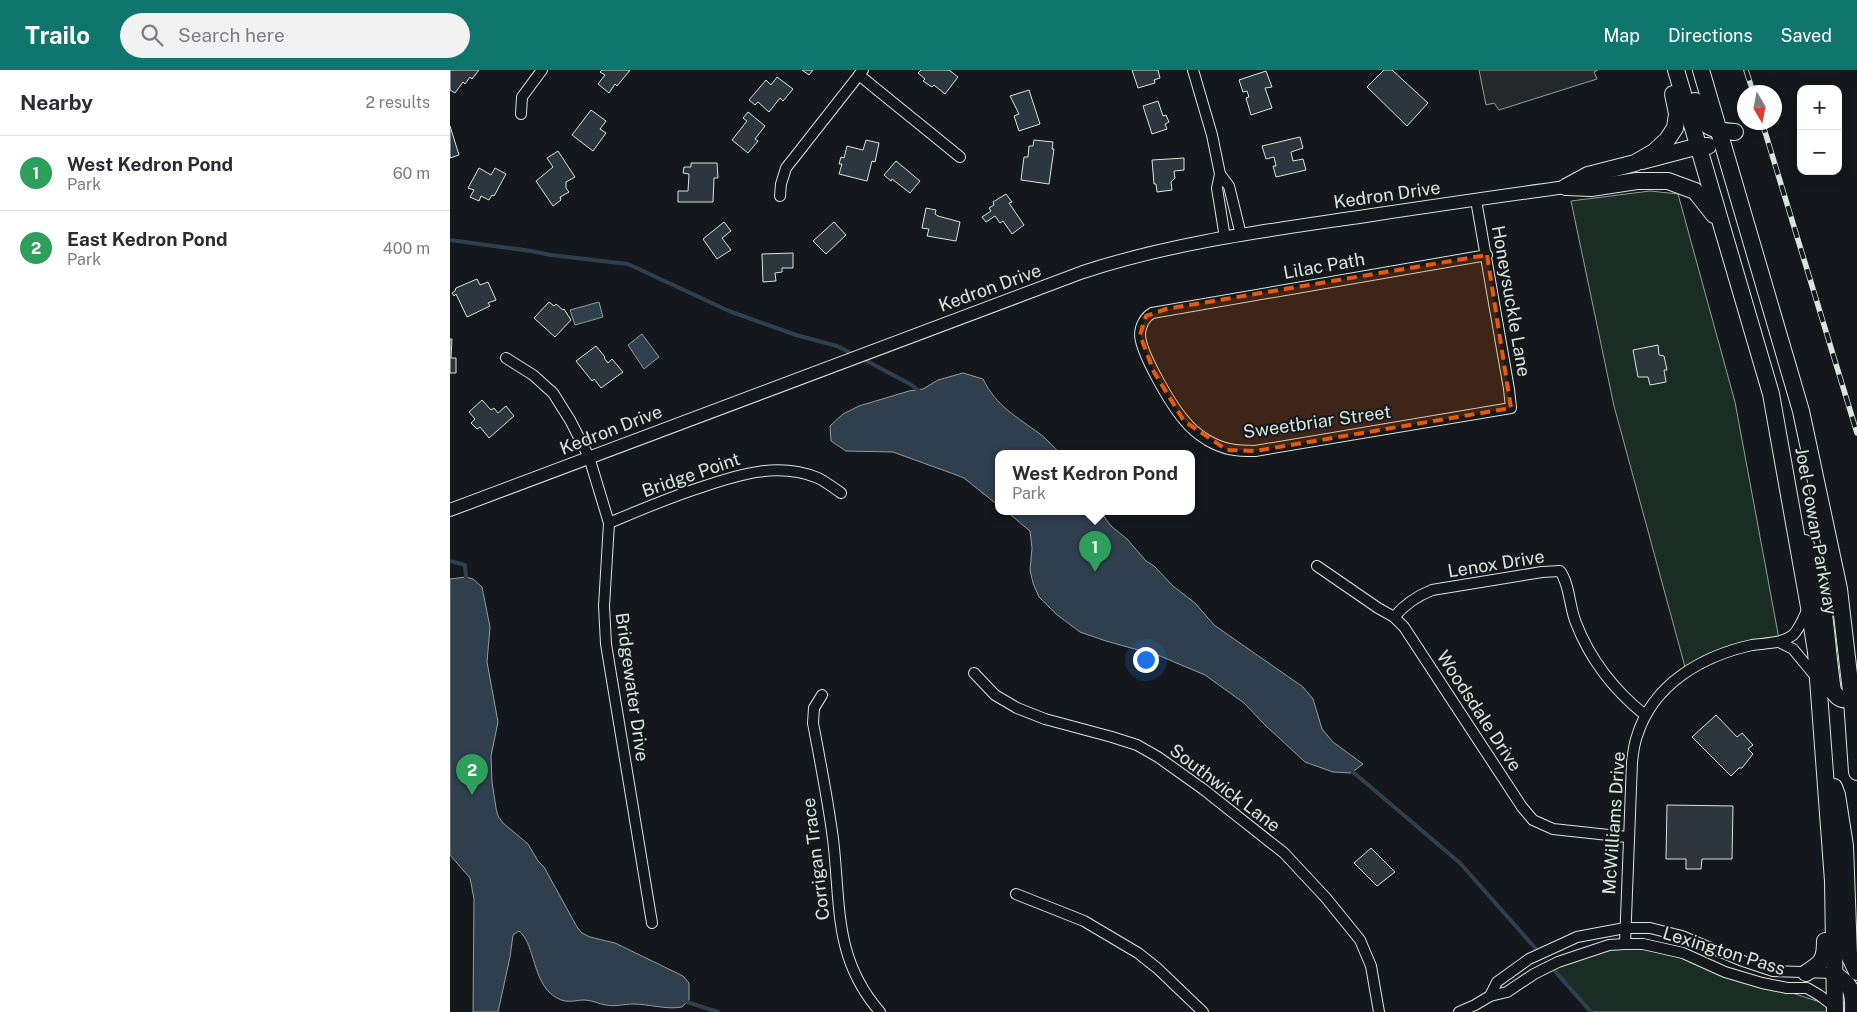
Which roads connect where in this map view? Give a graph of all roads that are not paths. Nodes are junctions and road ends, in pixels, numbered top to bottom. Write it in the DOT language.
graph roads {
  1 [pos="542,70"];
  2 [pos="1193,70"];
  3 [pos="1666,70"];
  4 [pos="1676,70"];
  5 [pos="1687,70"];
  6 [pos="1701,70"];
  7 [pos="861,73"];
  8 [pos="521,114"];
  9 [pos="1727,132"];
  10 [pos="1699,146"];
  11 [pos="960,157"];
  12 [pos="1642,160"];
  13 [pos="1220,174"];
  14 [pos="1566,187"];
  15 [pos="780,196"];
  16 [pos="1476,200"];
  17 [pos="1722,227"];
  18 [pos="1241,235"];
  19 [pos="1225,238"];
  20 [pos="1487,255"];
  21 [pos="1765,285"];
  22 [pos="1166,309"];
  23 [pos="506,358"];
  24 [pos="1511,408"];
  25 [pos="589,457"];
  26 [pos="841,493"];
  27 [pos="450,510"];
  28 [pos="1794,520"];
  29 [pos="609,523"];
  30 [pos="1317,566"];
  31 [pos="1840,600"];
  32 [pos="1809,607"];
  33 [pos="1394,616"];
  34 [pos="1779,642"];
  35 [pos="1857,654"];
  36 [pos="974,673"];
  37 [pos="1818,679"];
  38 [pos="822,695"];
  39 [pos="1852,700"];
  40 [pos="1645,715"];
  41 [pos="1824,760"];
  42 [pos="1857,772"];
  43 [pos="1628,837"];
  44 [pos="1831,852"];
  45 [pos="1016,894"];
  46 [pos="652,923"];
  47 [pos="1625,928"];
  48 [pos="1625,944"];
  49 [pos="1722,953"];
  50 [pos="1715,968"];
  51 [pos="1857,972"];
  52 [pos="1806,973"];
  53 [pos="1833,973"];
  54 [pos="1490,996"];
  55 [pos="1835,1010"];
  56 [pos="880,1012"];
  57 [pos="1203,1012"];
  58 [pos="1379,1012"];
  59 [pos="1459,1012"];
  60 [pos="1853,1012"];
  1 -- 8 [label="street"];
  2 -- 13 [label="street"];
  3 -- 12 [label="main road"];
  4 -- 10 [label="main road, Joel Cowan Parkway"];
  5 -- 9 [label="main road"];
  6 -- 9 [label="main road, Joel Cowan Parkway"];
  7 -- 11 [label="street"];
  7 -- 15 [label="street"];
  9 -- 21 [label="main road, Joel Cowan Parkway"];
  10 -- 12 [label="main road"];
  10 -- 17 [label="main road, Joel Cowan Parkway"];
  10 -- 21 [label="main road"];
  12 -- 14 [label="main road"];
  13 -- 18 [label="street"];
  13 -- 19 [label="street"];
  14 -- 16 [label="street, Kedron Drive"];
  14 -- 17 [label="main road"];
  16 -- 18 [label="street, Kedron Drive"];
  16 -- 20 [label="street, Honeysuckle Lane"];
  17 -- 28 [label="main road, Joel Cowan Parkway"];
  18 -- 19 [label="street, Kedron Drive"];
  19 -- 25 [label="street, Kedron Drive"];
  20 -- 22 [label="street, Lilac Path"];
  20 -- 24 [label="street, Honeysuckle Lane"];
  21 -- 31 [label="main road, Joel Cowan Parkway"];
  22 -- 24 [label="street, Sweetbriar Street"];
  23 -- 25 [label="street, Bridgewater Drive"];
  25 -- 27 [label="street, Kedron Drive"];
  25 -- 29 [label="street, Bridgewater Drive"];
  26 -- 29 [label="street, Bridge Point"];
  28 -- 32 [label="main road, Joel Cowan Parkway"];
  28 -- 39 [label="main road"];
  29 -- 46 [label="street, Bridgewater Drive"];
  30 -- 33 [label="street, Woodsdale Drive"];
  31 -- 35 [label="main road"];
  31 -- 39 [label="main road, Joel Cowan Parkway"];
  32 -- 34 [label="street"];
  32 -- 37 [label="main road, Joel Cowan Parkway"];
  33 -- 40 [label="street, Lenox Drive"];
  33 -- 43 [label="street, Woodsdale Drive"];
  34 -- 37 [label="street"];
  34 -- 40 [label="street, McWilliams Drive"];
  36 -- 58 [label="street, Southwick Lane"];
  37 -- 41 [label="main road, Joel Cowan Parkway"];
  38 -- 56 [label="street, Corrigan Trace"];
  39 -- 42 [label="main road, Joel Cowan Parkway"];
  40 -- 43 [label="street, McWilliams Drive"];
  41 -- 44 [label="main road, Joel Cowan Parkway"];
  41 -- 51 [label="main road"];
  43 -- 47 [label="street, McWilliams Drive"];
  44 -- 52 [label="main road"];
  44 -- 53 [label="main road, Joel Cowan Parkway"];
  45 -- 57 [label="street"];
  47 -- 48 [label="street, McWilliams Drive"];
  47 -- 49 [label="street, Lexington Pass"];
  47 -- 54 [label="street, Lexington Pass"];
  48 -- 50 [label="street, Lexington Pass"];
  48 -- 54 [label="street, Lexington Pass"];
  49 -- 50 [label="street"];
  49 -- 52 [label="street, Lexington Pass"];
  50 -- 55 [label="street, Lexington Pass"];
  52 -- 53 [label="street, Lexington Pass"];
  53 -- 55 [label="main road, Joel Cowan Parkway"];
  53 -- 60 [label="main road"];
  54 -- 59 [label="street, Lexington Pass"];
}
